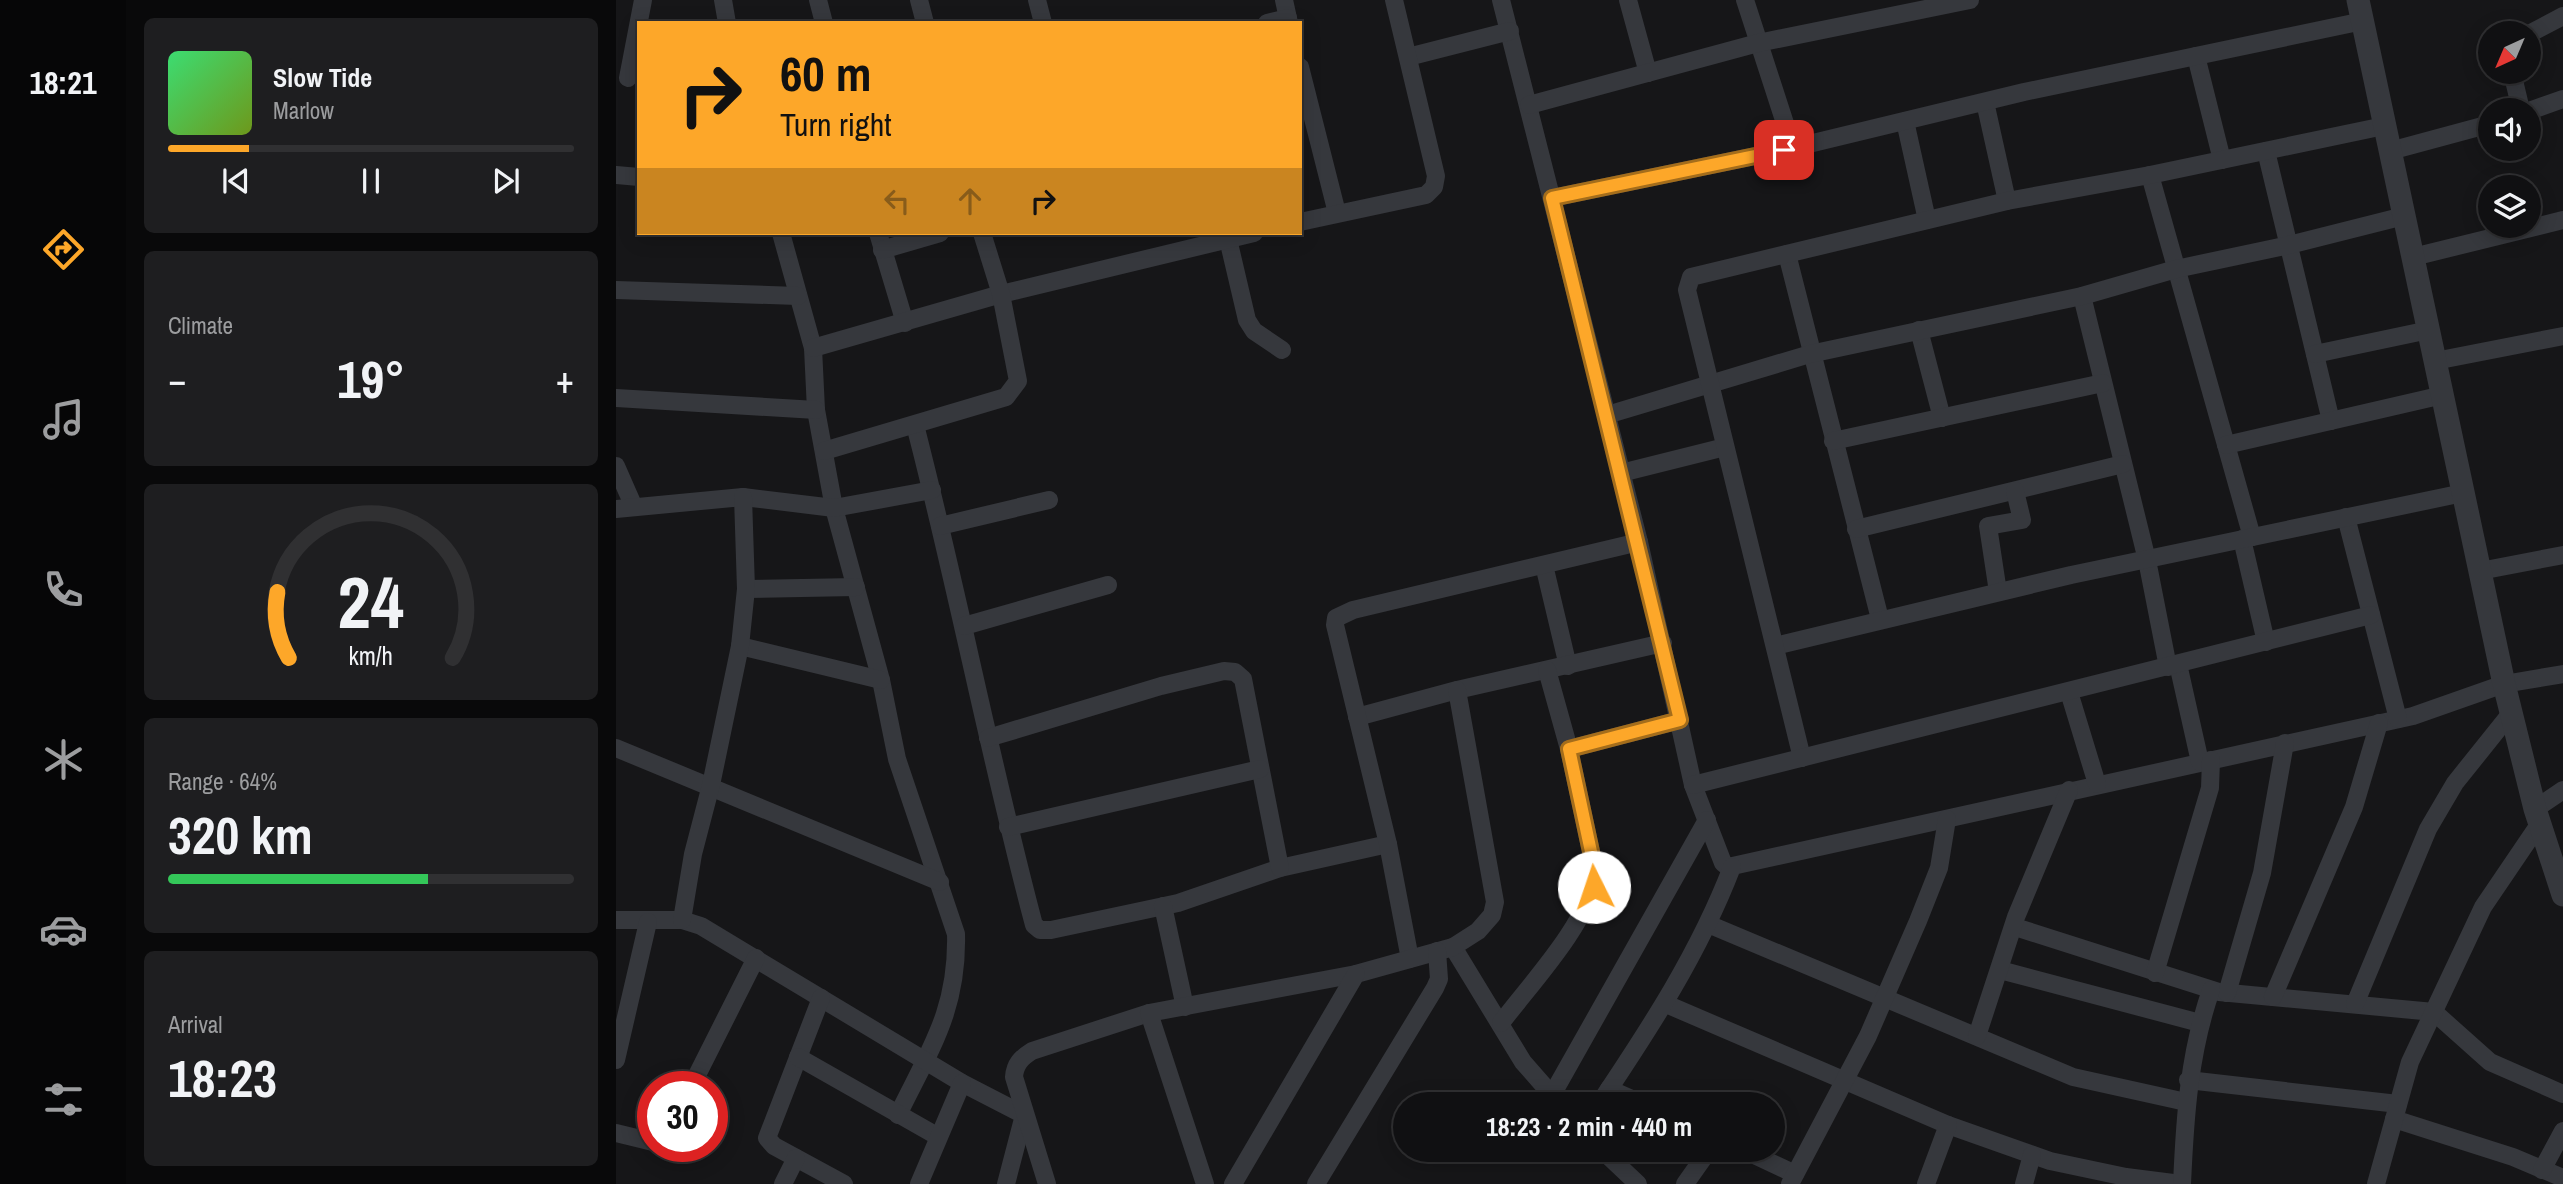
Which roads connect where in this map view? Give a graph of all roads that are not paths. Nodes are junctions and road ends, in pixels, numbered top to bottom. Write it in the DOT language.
graph roads {
  1 [pos="643,0"];
  2 [pos="723,0"];
  3 [pos="818,0"];
  4 [pos="919,0"];
  5 [pos="1037,0"];
  6 [pos="1394,0"];
  7 [pos="1501,0"];
  8 [pos="1628,0"];
  9 [pos="1745,0"];
  10 [pos="1970,0"];
  11 [pos="2361,11"];
  12 [pos="1287,13"];
  13 [pos="2563,16"];
  14 [pos="639,21"];
  15 [pos="727,21"];
  16 [pos="823,21"];
  17 [pos="925,21"];
  18 [pos="1042,21"];
  19 [pos="1271,21"];
  20 [pos="2541,28"];
  21 [pos="637,31"];
  22 [pos="1510,31"];
  23 [pos="1758,43"];
  24 [pos="2196,56"];
  25 [pos="1408,57"];
  26 [pos="1648,73"];
  27 [pos="628,78"];
  28 [pos="1302,83"];
  29 [pos="2563,99"];
  30 [pos="1985,102"];
  31 [pos="1529,105"];
  32 [pos="2541,107"];
  33 [pos="1306,116"];
  34 [pos="1905,121"];
  35 [pos="2384,126"];
  36 [pos="2478,127"];
  37 [pos="1793,148"];
  38 [pos="2390,150"];
  39 [pos="2266,151"];
  40 [pos="2222,160"];
  41 [pos="616,175"];
  42 [pos="2150,175"];
  43 [pos="637,177"];
  44 [pos="1552,198"];
  45 [pos="2007,201"];
  46 [pos="1337,213"];
  47 [pos="2404,215"];
  48 [pos="1927,220"];
  49 [pos="2563,220"];
  50 [pos="1302,222"];
  51 [pos="781,235"];
  52 [pos="927,235"];
  53 [pos="983,235"];
  54 [pos="1245,235"];
  55 [pos="1228,239"];
  56 [pos="880,242"];
  57 [pos="2289,245"];
  58 [pos="1787,254"];
  59 [pos="2413,257"];
  60 [pos="2176,269"];
  61 [pos="616,290"];
  62 [pos="1001,294"];
  63 [pos="798,296"];
  64 [pos="2082,296"];
  65 [pos="905,323"];
  66 [pos="1919,330"];
  67 [pos="2429,330"];
  68 [pos="2563,336"];
  69 [pos="813,348"];
  70 [pos="1282,350"];
  71 [pos="1810,354"];
  72 [pos="2315,354"];
  73 [pos="2435,361"];
  74 [pos="2104,383"];
  75 [pos="1710,386"];
  76 [pos="2443,395"];
  77 [pos="616,398"];
  78 [pos="816,410"];
  79 [pos="1607,415"];
  80 [pos="1942,418"];
  81 [pos="2331,421"];
  82 [pos="915,425"];
  83 [pos="1833,441"];
  84 [pos="2226,445"];
  85 [pos="1725,447"];
  86 [pos="824,450"];
  87 [pos="2123,464"];
  88 [pos="616,466"];
  89 [pos="1621,473"];
  90 [pos="932,490"];
  91 [pos="2015,491"];
  92 [pos="2463,493"];
  93 [pos="743,497"];
  94 [pos="1049,500"];
  95 [pos="625,508"];
  96 [pos="834,508"];
  97 [pos="2346,517"];
  98 [pos="940,526"];
  99 [pos="1856,529"];
  100 [pos="2247,538"];
  101 [pos="1639,542"];
  102 [pos="2563,555"];
  103 [pos="2147,559"];
  104 [pos="1544,565"];
  105 [pos="2480,571"];
  106 [pos="1108,586"];
  107 [pos="856,587"];
  108 [pos="746,589"];
  109 [pos="1998,592"];
  110 [pos="2371,615"];
  111 [pos="1880,619"];
  112 [pos="964,626"];
  113 [pos="2266,642"];
  114 [pos="1663,643"];
  115 [pos="740,646"];
  116 [pos="1775,646"];
  117 [pos="1568,666"];
  118 [pos="2173,666"];
  119 [pos="1547,670"];
  120 [pos="2563,674"];
  121 [pos="881,680"];
  122 [pos="2504,684"];
  123 [pos="1457,690"];
  124 [pos="2068,692"];
  125 [pos="2511,713"];
  126 [pos="1357,717"];
  127 [pos="2398,719"];
  128 [pos="1680,720"];
  129 [pos="2379,723"];
  130 [pos="988,738"];
  131 [pos="2285,743"];
  132 [pos="616,748"];
  133 [pos="1569,749"];
  134 [pos="1802,758"];
  135 [pos="2206,761"];
  136 [pos="1260,768"];
  137 [pos="2097,784"];
  138 [pos="711,785"];
  139 [pos="1693,785"];
  140 [pos="2070,790"];
  141 [pos="2563,790"];
  142 [pos="2538,816"];
  143 [pos="1947,819"];
  144 [pos="1707,820"];
  145 [pos="1008,827"];
  146 [pos="1388,844"];
  147 [pos="1732,867"];
  148 [pos="1280,868"];
  149 [pos="940,882"];
  150 [pos="2563,895"];
  151 [pos="1163,906"];
  152 [pos="616,919"];
  153 [pos="682,920"];
  154 [pos="648,922"];
  155 [pos="1708,924"];
  156 [pos="2015,927"];
  157 [pos="1445,949"];
  158 [pos="756,958"];
  159 [pos="1410,959"];
  160 [pos="2000,970"];
  161 [pos="2155,973"];
  162 [pos="1356,974"];
  163 [pos="2219,991"];
  164 [pos="1884,996"];
  165 [pos="2273,997"];
  166 [pos="821,998"];
  167 [pos="1666,1004"];
  168 [pos="2355,1004"];
  169 [pos="1185,1007"];
  170 [pos="2434,1012"];
  171 [pos="1149,1013"];
  172 [pos="1501,1023"];
  173 [pos="2200,1023"];
  174 [pos="1977,1036"];
  175 [pos="798,1057"];
  176 [pos="616,1060"];
  177 [pos="925,1060"];
  178 [pos="699,1071"];
  179 [pos="2188,1080"];
  180 [pos="1844,1081"];
  181 [pos="962,1083"];
  182 [pos="1549,1092"];
  183 [pos="1560,1092"];
  184 [pos="1607,1092"];
  185 [pos="2563,1094"];
  186 [pos="2186,1102"];
  187 [pos="2395,1111"];
  188 [pos="898,1115"];
  189 [pos="1024,1115"];
  190 [pos="1948,1125"];
  191 [pos="2563,1131"];
  192 [pos="616,1133"];
  193 [pos="937,1136"];
  194 [pos="637,1138"];
  195 [pos="2032,1155"];
  196 [pos="796,1158"];
  197 [pos="1610,1162"];
  198 [pos="1614,1162"];
  199 [pos="1701,1162"];
  200 [pos="1764,1162"];
  201 [pos="2542,1170"];
  202 [pos="2563,1178"];
  203 [pos="1793,1179"];
  204 [pos="2116,1180"];
  205 [pos="783,1184"];
  206 [pos="844,1184"];
  207 [pos="913,1184"];
  208 [pos="919,1184"];
  209 [pos="1006,1184"];
  210 [pos="1047,1184"];
  211 [pos="1205,1184"];
  212 [pos="1233,1184"];
  213 [pos="1316,1184"];
  214 [pos="1618,1184"];
  215 [pos="1638,1184"];
  216 [pos="1685,1184"];
  217 [pos="1926,1184"];
  218 [pos="2024,1184"];
  219 [pos="2181,1184"];
  220 [pos="2376,1184"];
  1 -- 14 [label="street"];
  2 -- 15 [label="street"];
  3 -- 16 [label="street"];
  4 -- 17 [label="street"];
  5 -- 18 [label="street"];
  6 -- 25 [label="street"];
  7 -- 22 [label="street"];
  8 -- 26 [label="street"];
  9 -- 23 [label="street"];
  10 -- 23 [label="street"];
  11 -- 24 [label="street"];
  11 -- 35 [label="street"];
  12 -- 19 [label="street"];
  13 -- 20 [label="street"];
  21 -- 27 [label="street"];
  22 -- 25 [label="street"];
  22 -- 31 [label="street"];
  23 -- 26 [label="street"];
  23 -- 37 [label="street"];
  24 -- 30 [label="street"];
  24 -- 40 [label="street"];
  25 -- 46 [label="street"];
  26 -- 31 [label="street"];
  28 -- 33 [label="street"];
  29 -- 32 [label="street"];
  30 -- 34 [label="street"];
  30 -- 45 [label="street"];
  31 -- 44 [label="street"];
  33 -- 46 [label="street"];
  34 -- 37 [label="street"];
  34 -- 48 [label="street"];
  35 -- 38 [label="street"];
  35 -- 39 [label="street"];
  36 -- 38 [label="street"];
  37 -- 44 [label="street"];
  38 -- 47 [label="street"];
  39 -- 40 [label="street"];
  39 -- 57 [label="street"];
  40 -- 42 [label="street"];
  41 -- 43 [label="street"];
  42 -- 45 [label="street"];
  42 -- 60 [label="street"];
  44 -- 79 [label="street"];
  45 -- 48 [label="street"];
  46 -- 50 [label="street"];
  47 -- 57 [label="street"];
  47 -- 59 [label="street"];
  48 -- 58 [label="street"];
  49 -- 59 [label="street"];
  51 -- 63 [label="street"];
  52 -- 56 [label="street"];
  53 -- 62 [label="street"];
  54 -- 55 [label="street"];
  55 -- 62 [label="street"];
  55 -- 70 [label="street"];
  56 -- 65 [label="street"];
  57 -- 60 [label="street"];
  57 -- 72 [label="street"];
  58 -- 71 [label="street"];
  58 -- 75 [label="street"];
  59 -- 67 [label="street"];
  60 -- 64 [label="street"];
  60 -- 84 [label="street"];
  61 -- 63 [label="street"];
  62 -- 65 [label="street"];
  62 -- 82 [label="street"];
  63 -- 69 [label="street"];
  64 -- 66 [label="street"];
  64 -- 74 [label="street"];
  65 -- 69 [label="street"];
  66 -- 71 [label="street"];
  66 -- 80 [label="street"];
  67 -- 72 [label="street"];
  67 -- 73 [label="street"];
  68 -- 73 [label="street"];
  69 -- 78 [label="street"];
  71 -- 75 [label="street"];
  71 -- 83 [label="street"];
  72 -- 81 [label="street"];
  73 -- 76 [label="street"];
  74 -- 80 [label="street"];
  74 -- 87 [label="street"];
  75 -- 79 [label="street"];
  75 -- 85 [label="street"];
  76 -- 81 [label="street"];
  76 -- 92 [label="street"];
  77 -- 78 [label="street"];
  78 -- 86 [label="street"];
  79 -- 89 [label="street"];
  80 -- 83 [label="street"];
  81 -- 84 [label="street"];
  82 -- 86 [label="street"];
  82 -- 90 [label="street"];
  83 -- 99 [label="street"];
  84 -- 100 [label="street"];
  85 -- 89 [label="street"];
  85 -- 116 [label="street"];
  86 -- 96 [label="street"];
  87 -- 91 [label="street"];
  87 -- 103 [label="street"];
  88 -- 95 [label="street"];
  89 -- 101 [label="street"];
  90 -- 96 [label="street"];
  90 -- 98 [label="street"];
  91 -- 99 [label="street"];
  91 -- 109 [label="street"];
  92 -- 97 [label="street"];
  92 -- 105 [label="street"];
  93 -- 95 [label="street"];
  93 -- 96 [label="street"];
  93 -- 108 [label="street"];
  94 -- 98 [label="street"];
  96 -- 107 [label="street"];
  97 -- 100 [label="street"];
  97 -- 110 [label="street"];
  98 -- 112 [label="street"];
  99 -- 111 [label="street"];
  100 -- 103 [label="street"];
  100 -- 113 [label="street"];
  101 -- 104 [label="street"];
  101 -- 114 [label="street"];
  102 -- 105 [label="street"];
  103 -- 109 [label="street"];
  103 -- 118 [label="street"];
  104 -- 117 [label="street"];
  104 -- 126 [label="street"];
  105 -- 122 [label="street"];
  106 -- 112 [label="street"];
  107 -- 108 [label="street"];
  107 -- 121 [label="street"];
  108 -- 115 [label="street"];
  109 -- 111 [label="street"];
  110 -- 113 [label="street"];
  110 -- 127 [label="street"];
  111 -- 116 [label="street"];
  112 -- 130 [label="street"];
  113 -- 118 [label="street"];
  114 -- 117 [label="street"];
  114 -- 128 [label="street"];
  115 -- 121 [label="street"];
  115 -- 138 [label="street"];
  116 -- 134 [label="street"];
  117 -- 119 [label="street"];
  118 -- 124 [label="street"];
  118 -- 135 [label="street"];
  119 -- 123 [label="street"];
  119 -- 133 [label="street"];
  120 -- 122 [label="street"];
  121 -- 149 [label="street"];
  122 -- 125 [label="street"];
  122 -- 127 [label="street"];
  123 -- 126 [label="street"];
  123 -- 157 [label="street"];
  124 -- 134 [label="street"];
  124 -- 137 [label="street"];
  125 -- 142 [label="street"];
  125 -- 168 [label="street"];
  126 -- 146 [label="street"];
  127 -- 129 [label="street"];
  128 -- 133 [label="street"];
  128 -- 139 [label="street"];
  129 -- 131 [label="street"];
  129 -- 165 [label="street"];
  130 -- 136 [label="street"];
  130 -- 145 [label="street"];
  131 -- 135 [label="street"];
  131 -- 163 [label="street"];
  132 -- 138 [label="street"];
  133 -- 172 [label="street"];
  134 -- 139 [label="street"];
  135 -- 137 [label="street"];
  135 -- 161 [label="street"];
  136 -- 145 [label="street"];
  136 -- 148 [label="street"];
  137 -- 140 [label="street"];
  138 -- 149 [label="street"];
  138 -- 153 [label="street"];
  139 -- 144 [label="street"];
  140 -- 143 [label="street"];
  140 -- 156 [label="street"];
  141 -- 142 [label="street"];
  142 -- 150 [label="street"];
  142 -- 170 [label="street"];
  143 -- 147 [label="street"];
  143 -- 164 [label="street"];
  144 -- 147 [label="street"];
  144 -- 183 [label="street"];
  145 -- 151 [label="street"];
  146 -- 148 [label="street"];
  146 -- 159 [label="street"];
  147 -- 155 [label="street"];
  148 -- 151 [label="street"];
  149 -- 177 [label="street"];
  151 -- 169 [label="street"];
  152 -- 154 [label="street"];
  153 -- 154 [label="street"];
  153 -- 158 [label="street"];
  154 -- 176 [label="street"];
  155 -- 164 [label="street"];
  155 -- 167 [label="street"];
  156 -- 160 [label="street"];
  156 -- 161 [label="street"];
  157 -- 159 [label="street"];
  157 -- 172 [label="street"];
  157 -- 213 [label="street"];
  158 -- 166 [label="street"];
  158 -- 178 [label="street"];
  159 -- 162 [label="street"];
  160 -- 173 [label="street"];
  160 -- 174 [label="street"];
  161 -- 163 [label="street"];
  162 -- 169 [label="street"];
  162 -- 212 [label="street"];
  163 -- 165 [label="street"];
  163 -- 173 [label="street"];
  164 -- 174 [label="street"];
  164 -- 180 [label="street"];
  165 -- 168 [label="street"];
  166 -- 175 [label="street"];
  166 -- 177 [label="street"];
  167 -- 180 [label="street"];
  167 -- 184 [label="street"];
  168 -- 170 [label="street"];
  169 -- 171 [label="street"];
  170 -- 185 [label="street"];
  170 -- 187 [label="street"];
  171 -- 189 [label="street"];
  171 -- 211 [label="street"];
  172 -- 182 [label="street"];
  173 -- 179 [label="street"];
  174 -- 186 [label="street"];
  175 -- 188 [label="street"];
  175 -- 196 [label="street"];
  177 -- 181 [label="street"];
  177 -- 188 [label="street"];
  179 -- 186 [label="street"];
  179 -- 187 [label="street"];
  180 -- 190 [label="street"];
  180 -- 203 [label="street"];
  181 -- 189 [label="street"];
  181 -- 193 [label="street"];
  186 -- 219 [label="street"];
  187 -- 201 [label="street"];
  187 -- 220 [label="street"];
  188 -- 193 [label="street"];
  189 -- 209 [label="street"];
  189 -- 210 [label="street"];
  190 -- 195 [label="street"];
  190 -- 217 [label="street"];
  191 -- 201 [label="street"];
  192 -- 194 [label="street"];
  193 -- 208 [label="street"];
  195 -- 204 [label="street"];
  195 -- 218 [label="street"];
  196 -- 205 [label="street"];
  196 -- 206 [label="street"];
  197 -- 214 [label="street"];
  198 -- 215 [label="street"];
  199 -- 216 [label="street"];
  200 -- 203 [label="street"];
  201 -- 202 [label="street"];
  204 -- 219 [label="street"];
  207 -- 208 [label="street"];
}
